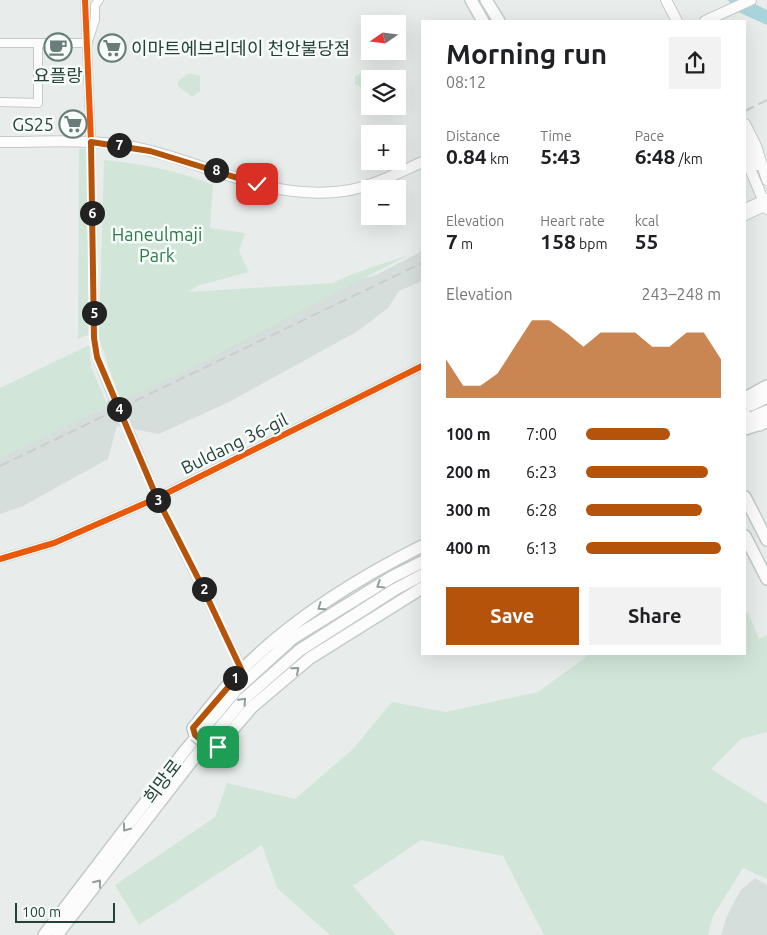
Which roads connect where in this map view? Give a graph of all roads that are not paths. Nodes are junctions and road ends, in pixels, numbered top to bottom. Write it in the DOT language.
graph roads {
  1 [pos="85,0"];
  2 [pos="99,0"];
  3 [pos="486,0"];
  4 [pos="495,0"];
  5 [pos="666,0"];
  6 [pos="674,0"];
  7 [pos="751,0"];
  8 [pos="472,1"];
  9 [pos="497,18"];
  10 [pos="482,20"];
  11 [pos="676,20"];
  12 [pos="684,20"];
  13 [pos="709,20"];
  14 [pos="0,43"];
  15 [pos="38,43"];
  16 [pos="88,43"];
  17 [pos="0,102"];
  18 [pos="746,126"];
  19 [pos="0,142"];
  20 [pos="91,142"];
  21 [pos="746,144"];
  22 [pos="746,160"];
  23 [pos="421,162"];
  24 [pos="746,171"];
  25 [pos="767,181"];
  26 [pos="756,185"];
  27 [pos="766,204"];
  28 [pos="746,208"];
  29 [pos="746,215"];
  30 [pos="421,366"];
  31 [pos="767,386"];
  32 [pos="767,397"];
  33 [pos="752,409"];
  34 [pos="767,411"];
  35 [pos="746,426"];
  36 [pos="157,498"];
  37 [pos="746,499"];
  38 [pos="746,538"];
  39 [pos="767,540"];
  40 [pos="421,546"];
  41 [pos="0,559"];
  42 [pos="421,562"];
  43 [pos="421,576"];
  44 [pos="767,578"];
  45 [pos="421,589"];
  46 [pos="242,671"];
  47 [pos="44,935"];
  48 [pos="57,935"];
  1 -- 16 [label="street"];
  2 -- 16 [label="street"];
  3 -- 9 [label="main road"];
  4 -- 9 [label="main road"];
  5 -- 11 [label="street"];
  6 -- 12 [label="street"];
  7 -- 13 [label="street"];
  8 -- 10 [label="main road"];
  14 -- 15 [label="street"];
  15 -- 16 [label="street"];
  15 -- 17 [label="street"];
  16 -- 20 [label="street"];
  18 -- 25 [label="street"];
  19 -- 20 [label="street"];
  20 -- 23 [label="street"];
  20 -- 36 [label="street, bridge"];
  21 -- 25 [label="street"];
  22 -- 26 [label="street"];
  24 -- 26 [label="street"];
  26 -- 27 [label="street"];
  27 -- 28 [label="street"];
  27 -- 29 [label="street"];
  30 -- 36 [label="street, Buldang 36-gil"];
  31 -- 33 [label="main road"];
  32 -- 33 [label="main road"];
  33 -- 34 [label="main road"];
  33 -- 35 [label="main road"];
  36 -- 41 [label="street, Buldang 36-gil"];
  36 -- 46 [label="street"];
  37 -- 39 [label="main road"];
  38 -- 44 [label="main road"];
  40 -- 46 [label="main road, one-way"];
  42 -- 47 [label="main road, 희망로, one-way"];
  48 -- 43 [label="main road, one-way"];
  46 -- 45 [label="main road, one-way, bridge"];
}
